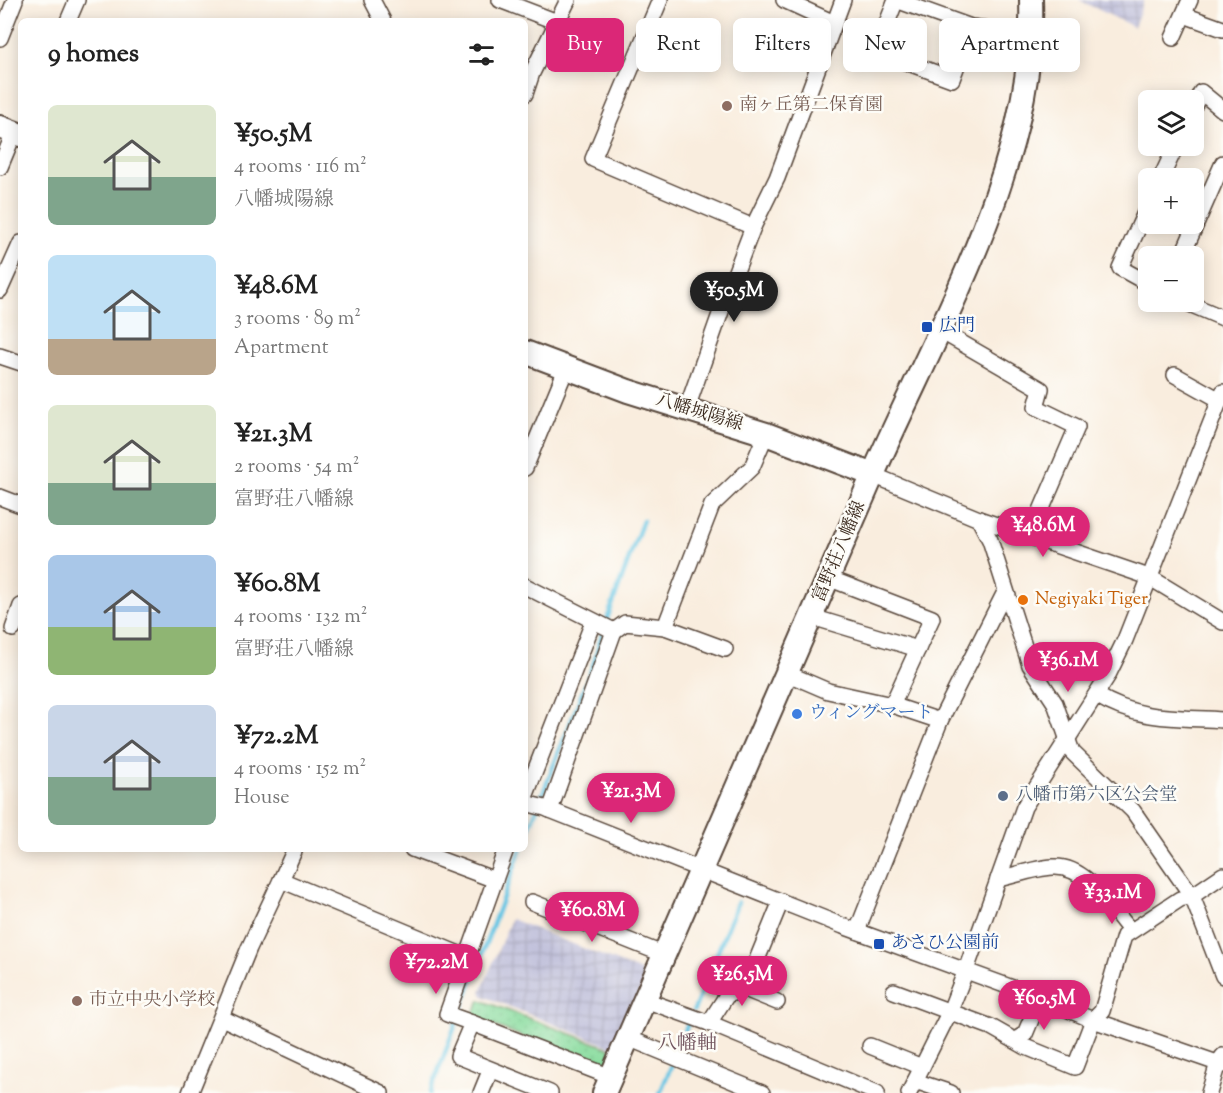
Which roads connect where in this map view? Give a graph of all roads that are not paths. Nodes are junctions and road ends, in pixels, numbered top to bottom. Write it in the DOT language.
graph roads {
  1 [pos="15,0"];
  2 [pos="77,0"];
  3 [pos="372,0"];
  4 [pos="500,0"];
  5 [pos="568,0"];
  6 [pos="660,0"];
  7 [pos="784,0"];
  8 [pos="843,0"];
  9 [pos="1030,0"];
  10 [pos="1190,0"];
  11 [pos="1184,15"];
  12 [pos="69,18"];
  13 [pos="381,18"];
  14 [pos="547,18"];
  15 [pos="559,18"];
  16 [pos="1031,18"];
  17 [pos="834,23"];
  18 [pos="970,27"];
  19 [pos="1223,29"];
  20 [pos="0,38"];
  21 [pos="1173,38"];
  22 [pos="546,41"];
  23 [pos="528,72"];
  24 [pos="1026,72"];
  25 [pos="1204,94"];
  26 [pos="1223,110"];
  27 [pos="15,132"];
  28 [pos="1223,163"];
  29 [pos="0,167"];
  30 [pos="753,227"];
  31 [pos="1138,228"];
  32 [pos="1186,246"];
  33 [pos="18,250"];
  34 [pos="1138,278"];
  35 [pos="0,290"];
  36 [pos="1204,310"];
  37 [pos="1223,318"];
  38 [pos="939,330"];
  39 [pos="528,353"];
  40 [pos="0,356"];
  41 [pos="18,362"];
  42 [pos="566,369"];
  43 [pos="1175,375"];
  44 [pos="1221,396"];
  45 [pos="687,408"];
  46 [pos="766,434"];
  47 [pos="528,461"];
  48 [pos="873,475"];
  49 [pos="0,497"];
  50 [pos="18,505"];
  51 [pos="979,519"];
  52 [pos="1030,536"];
  53 [pos="1149,577"];
  54 [pos="828,578"];
  55 [pos="528,588"];
  56 [pos="1005,592"];
  57 [pos="18,613"];
  58 [pos="812,617"];
  59 [pos="1223,622"];
  60 [pos="605,627"];
  61 [pos="665,627"];
  62 [pos="11,628"];
  63 [pos="918,648"];
  64 [pos="725,649"];
  65 [pos="786,673"];
  66 [pos="1096,695"];
  67 [pos="892,705"];
  68 [pos="1223,720"];
  69 [pos="940,721"];
  70 [pos="1065,739"];
  71 [pos="535,804"];
  72 [pos="293,852"];
  73 [pos="420,852"];
  74 [pos="505,852"];
  75 [pos="702,869"];
  76 [pos="1223,875"];
  77 [pos="998,879"];
  78 [pos="281,880"];
  79 [pos="495,880"];
  80 [pos="1192,896"];
  81 [pos="781,901"];
  82 [pos="532,902"];
  83 [pos="857,930"];
  84 [pos="1130,930"];
  85 [pos="665,955"];
  86 [pos="466,957"];
  87 [pos="966,970"];
  88 [pos="1223,976"];
  89 [pos="745,989"];
  90 [pos="894,991"];
  91 [pos="1040,998"];
  92 [pos="645,1000"];
  93 [pos="777,1002"];
  94 [pos="950,1011"];
  95 [pos="222,1018"];
  96 [pos="463,1020"];
  97 [pos="1093,1020"];
  98 [pos="709,1023"];
  99 [pos="628,1038"];
  100 [pos="1017,1039"];
  101 [pos="870,1046"];
  102 [pos="1221,1061"];
  103 [pos="922,1067"];
  104 [pos="490,1071"];
  105 [pos="608,1085"];
  106 [pos="349,1086"];
  107 [pos="912,1087"];
  108 [pos="190,1093"];
  109 [pos="381,1093"];
  110 [pos="482,1093"];
  111 [pos="550,1093"];
  112 [pos="762,1093"];
  113 [pos="877,1093"];
  114 [pos="951,1093"];
  115 [pos="1209,1093"];
  1 -- 20 [label="street"];
  2 -- 12 [label="street"];
  3 -- 13 [label="street"];
  4 -- 14 [label="street"];
  5 -- 15 [label="street"];
  6 -- 30 [label="street"];
  7 -- 17 [label="street"];
  8 -- 17 [label="street"];
  9 -- 16 [label="main road, 富野荘八幡線"];
  10 -- 11 [label="street"];
  11 -- 19 [label="street"];
  11 -- 21 [label="street"];
  17 -- 30 [label="street"];
  18 -- 18 [label="street"];
  22 -- 23 [label="street"];
  24 -- 38 [label="main road, 富野荘八幡線"];
  25 -- 26 [label="street"];
  27 -- 29 [label="street"];
  28 -- 32 [label="street"];
  30 -- 45 [label="street"];
  31 -- 34 [label="street"];
  33 -- 35 [label="street"];
  36 -- 37 [label="street"];
  38 -- 48 [label="main road, 富野荘八幡線"];
  38 -- 52 [label="street"];
  39 -- 42 [label="main road, 八幡城陽線"];
  40 -- 41 [label="street"];
  42 -- 45 [label="main road, 八幡城陽線"];
  42 -- 47 [label="street"];
  43 -- 44 [label="street"];
  44 -- 53 [label="street"];
  45 -- 46 [label="main road, 八幡城陽線"];
  46 -- 48 [label="main road, 八幡城陽線"];
  46 -- 61 [label="street"];
  48 -- 51 [label="street"];
  48 -- 54 [label="main road, 富野荘八幡線"];
  49 -- 50 [label="street"];
  51 -- 52 [label="street"];
  51 -- 56 [label="street"];
  52 -- 53 [label="street"];
  53 -- 59 [label="street"];
  53 -- 66 [label="street"];
  54 -- 58 [label="main road, 富野荘八幡線"];
  54 -- 63 [label="street"];
  55 -- 60 [label="street"];
  56 -- 69 [label="street"];
  56 -- 70 [label="street"];
  57 -- 62 [label="street"];
  58 -- 63 [label="street"];
  58 -- 65 [label="main road, 富野荘八幡線"];
  60 -- 61 [label="street"];
  60 -- 71 [label="street"];
  60 -- 71 [label="street"];
  61 -- 64 [label="street"];
  63 -- 67 [label="street"];
  65 -- 67 [label="street"];
  65 -- 75 [label="main road, 富野荘八幡線"];
  66 -- 68 [label="street"];
  66 -- 70 [label="street"];
  67 -- 69 [label="street"];
  69 -- 83 [label="street"];
  70 -- 77 [label="street"];
  70 -- 80 [label="street"];
  71 -- 75 [label="street"];
  72 -- 78 [label="street"];
  73 -- 79 [label="street"];
  74 -- 79 [label="street"];
  75 -- 81 [label="street"];
  75 -- 85 [label="main road, 富野荘八幡線"];
  76 -- 80 [label="street"];
  77 -- 84 [label="street"];
  77 -- 87 [label="street"];
  78 -- 86 [label="street"];
  78 -- 95 [label="street"];
  79 -- 86 [label="street"];
  80 -- 84 [label="street"];
  80 -- 88 [label="street"];
  81 -- 83 [label="street"];
  81 -- 89 [label="street"];
  82 -- 85 [label="street"];
  83 -- 87 [label="street"];
  84 -- 97 [label="street"];
  85 -- 92 [label="main road, 富野荘八幡線"];
  86 -- 96 [label="street"];
  87 -- 91 [label="street"];
  87 -- 94 [label="street"];
  89 -- 93 [label="street"];
  89 -- 98 [label="street"];
  90 -- 94 [label="street"];
  91 -- 97 [label="street"];
  91 -- 100 [label="street"];
  92 -- 98 [label="street"];
  92 -- 99 [label="main road, 富野荘八幡線"];
  94 -- 100 [label="street"];
  94 -- 103 [label="street"];
  95 -- 106 [label="street"];
  95 -- 108 [label="street"];
  96 -- 104 [label="street"];
  96 -- 105 [label="street"];
  97 -- 100 [label="street"];
  97 -- 102 [label="street"];
  98 -- 113 [label="street"];
  99 -- 105 [label="main road, 富野荘八幡線"];
  99 -- 112 [label="street"];
  101 -- 103 [label="street"];
  102 -- 115 [label="street"];
  103 -- 107 [label="street"];
  104 -- 110 [label="street"];
  104 -- 111 [label="street"];
  106 -- 109 [label="street"];
  107 -- 114 [label="street"];
}
